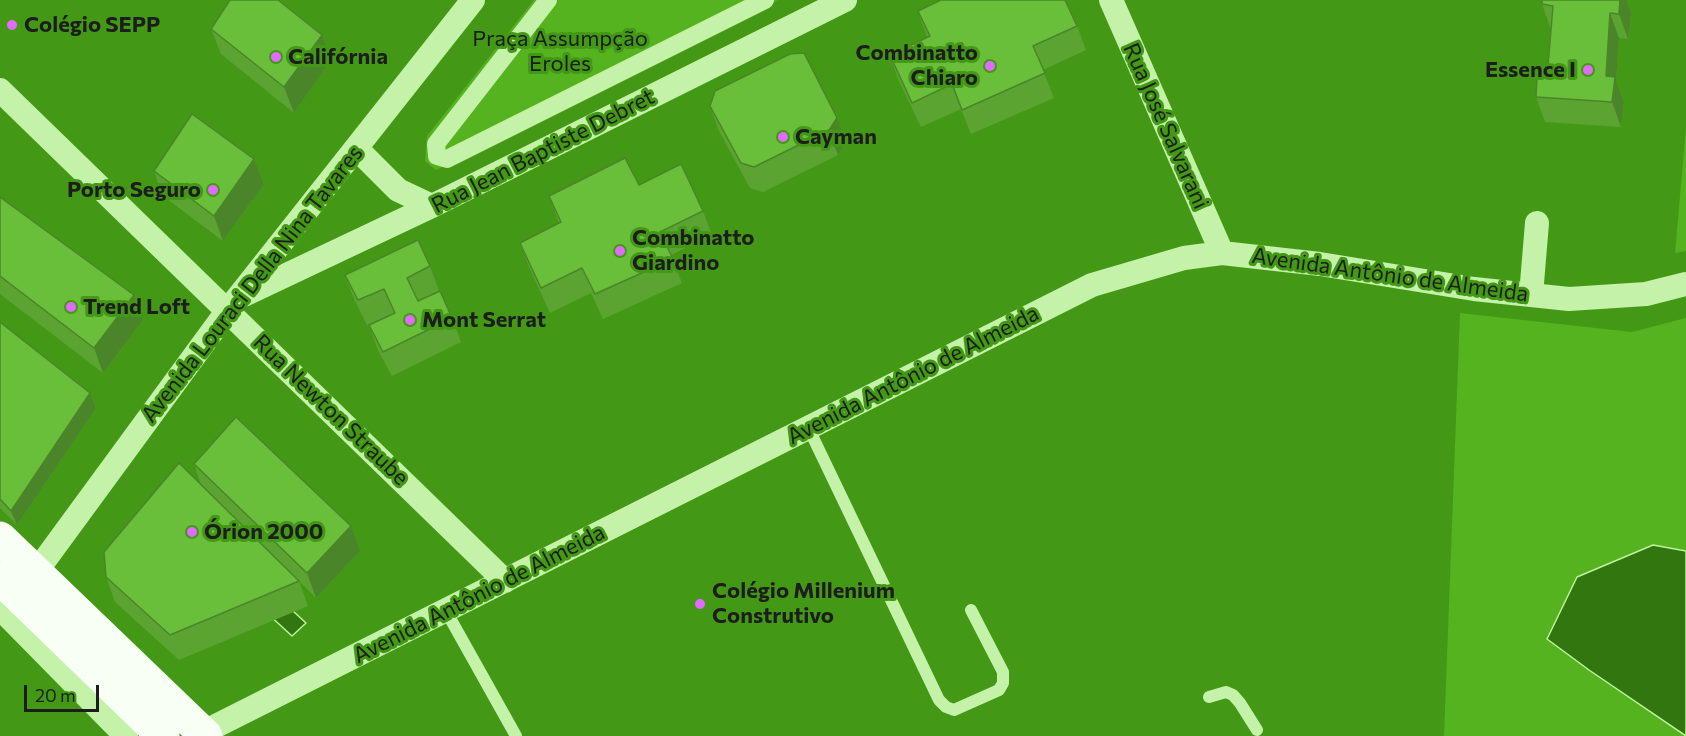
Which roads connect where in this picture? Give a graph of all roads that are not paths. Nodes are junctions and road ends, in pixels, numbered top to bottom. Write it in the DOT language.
graph roads {
  1 [pos="474,0"];
  2 [pos="548,0"];
  3 [pos="765,0"];
  4 [pos="845,0"];
  5 [pos="1111,0"];
  6 [pos="0,90"];
  7 [pos="356,148"];
  8 [pos="432,206"];
  9 [pos="1537,223"];
  10 [pos="1222,253"];
  11 [pos="1686,284"];
  12 [pos="1531,295"];
  13 [pos="233,304"];
  14 [pos="808,427"];
  15 [pos="0,538"];
  16 [pos="36,572"];
  17 [pos="0,578"];
  18 [pos="505,581"];
  19 [pos="0,603"];
  20 [pos="446,610"];
  21 [pos="971,610"];
  22 [pos="1209,698"];
  23 [pos="1257,730"];
  24 [pos="202,735"];
  25 [pos="126,736"];
  26 [pos="163,736"];
  27 [pos="516,736"];
  1 -- 7 [label="street, Avenida Louraci Della Nina Tavares"];
  2 -- 3 [label="street"];
  4 -- 8 [label="street, Rua Jean Baptiste Debret"];
  5 -- 10 [label="street, Rua José Salvarani"];
  6 -- 13 [label="street, Rua Newton Straube"];
  7 -- 8 [label="street"];
  7 -- 13 [label="street, Avenida Louraci Della Nina Tavares"];
  8 -- 13 [label="street, Rua Jean Baptiste Debret"];
  9 -- 12 [label="street"];
  10 -- 12 [label="street, Avenida Antônio de Almeida"];
  10 -- 14 [label="street, Avenida Antônio de Almeida"];
  11 -- 12 [label="street, Avenida Antônio de Almeida"];
  13 -- 16 [label="street, Avenida Louraci Della Nina Tavares"];
  13 -- 18 [label="street, Rua Newton Straube"];
  14 -- 18 [label="street, Avenida Antônio de Almeida"];
  14 -- 21 [label="lane"];
  15 -- 16 [label="main road"];
  16 -- 24 [label="main road"];
  17 -- 26 [label="main road"];
  18 -- 20 [label="street, Avenida Antônio de Almeida"];
  19 -- 25 [label="street"];
  20 -- 24 [label="street, Avenida Antônio de Almeida"];
  20 -- 27 [label="lane"];
  22 -- 23 [label="lane"];
}
